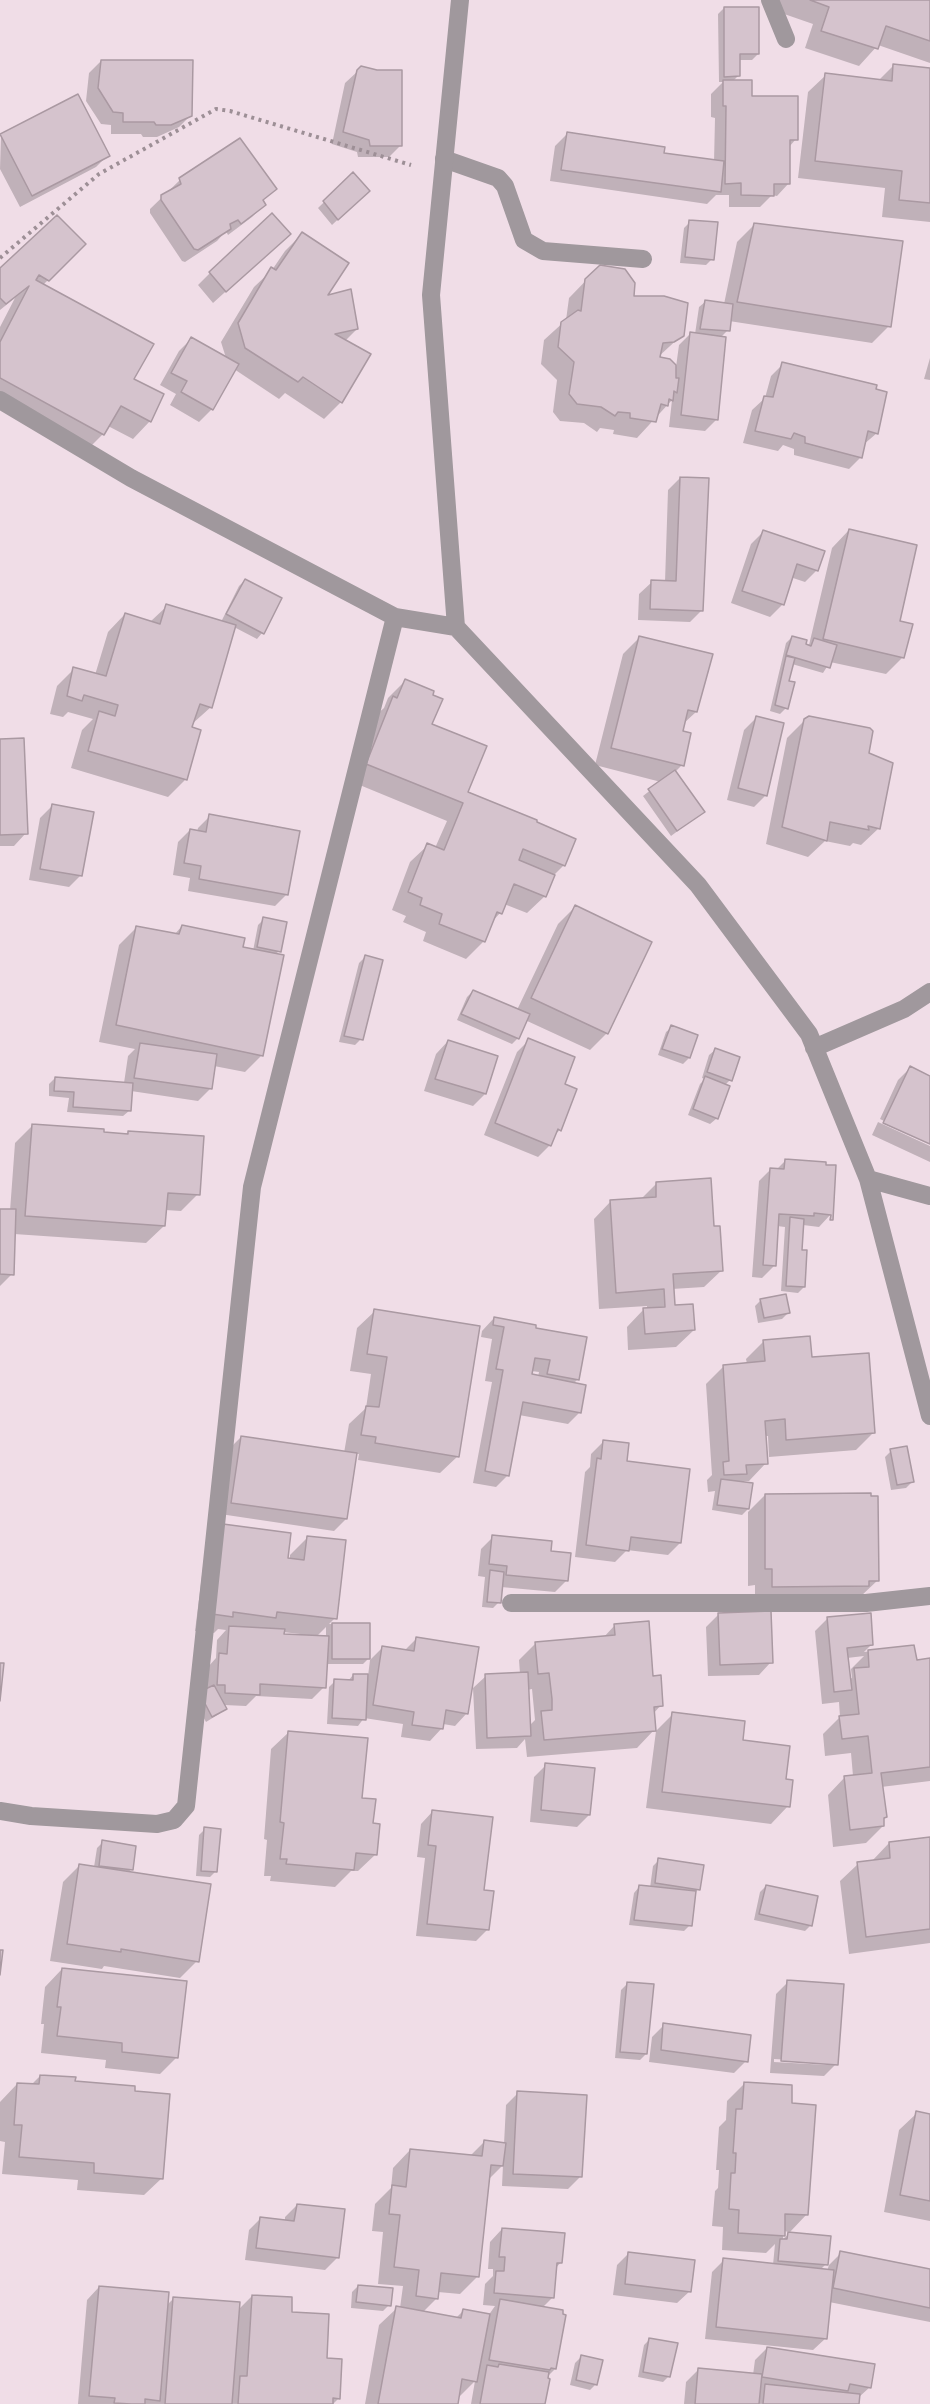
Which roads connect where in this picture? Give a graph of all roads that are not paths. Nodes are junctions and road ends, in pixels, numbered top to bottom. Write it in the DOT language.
graph roads {
  1 [pos="460,0"];
  2 [pos="770,0"];
  3 [pos="786,39"];
  4 [pos="444,167"];
  5 [pos="643,260"];
  6 [pos="0,400"];
  7 [pos="395,617"];
  8 [pos="456,627"];
  9 [pos="930,992"];
  10 [pos="814,1048"];
  11 [pos="868,1179"];
  12 [pos="930,1196"];
  13 [pos="930,1416"];
  14 [pos="930,1596"];
  15 [pos="511,1603"];
  16 [pos="0,1811"];
  1 -- 4 [label="street"];
  2 -- 3 [label="street"];
  4 -- 5 [label="street"];
  4 -- 8 [label="street"];
  6 -- 7 [label="street"];
  7 -- 8 [label="street"];
  7 -- 16 [label="street"];
  8 -- 10 [label="street"];
  9 -- 10 [label="street"];
  10 -- 11 [label="street"];
  11 -- 12 [label="street"];
  11 -- 13 [label="street"];
  14 -- 15 [label="street"];
}
